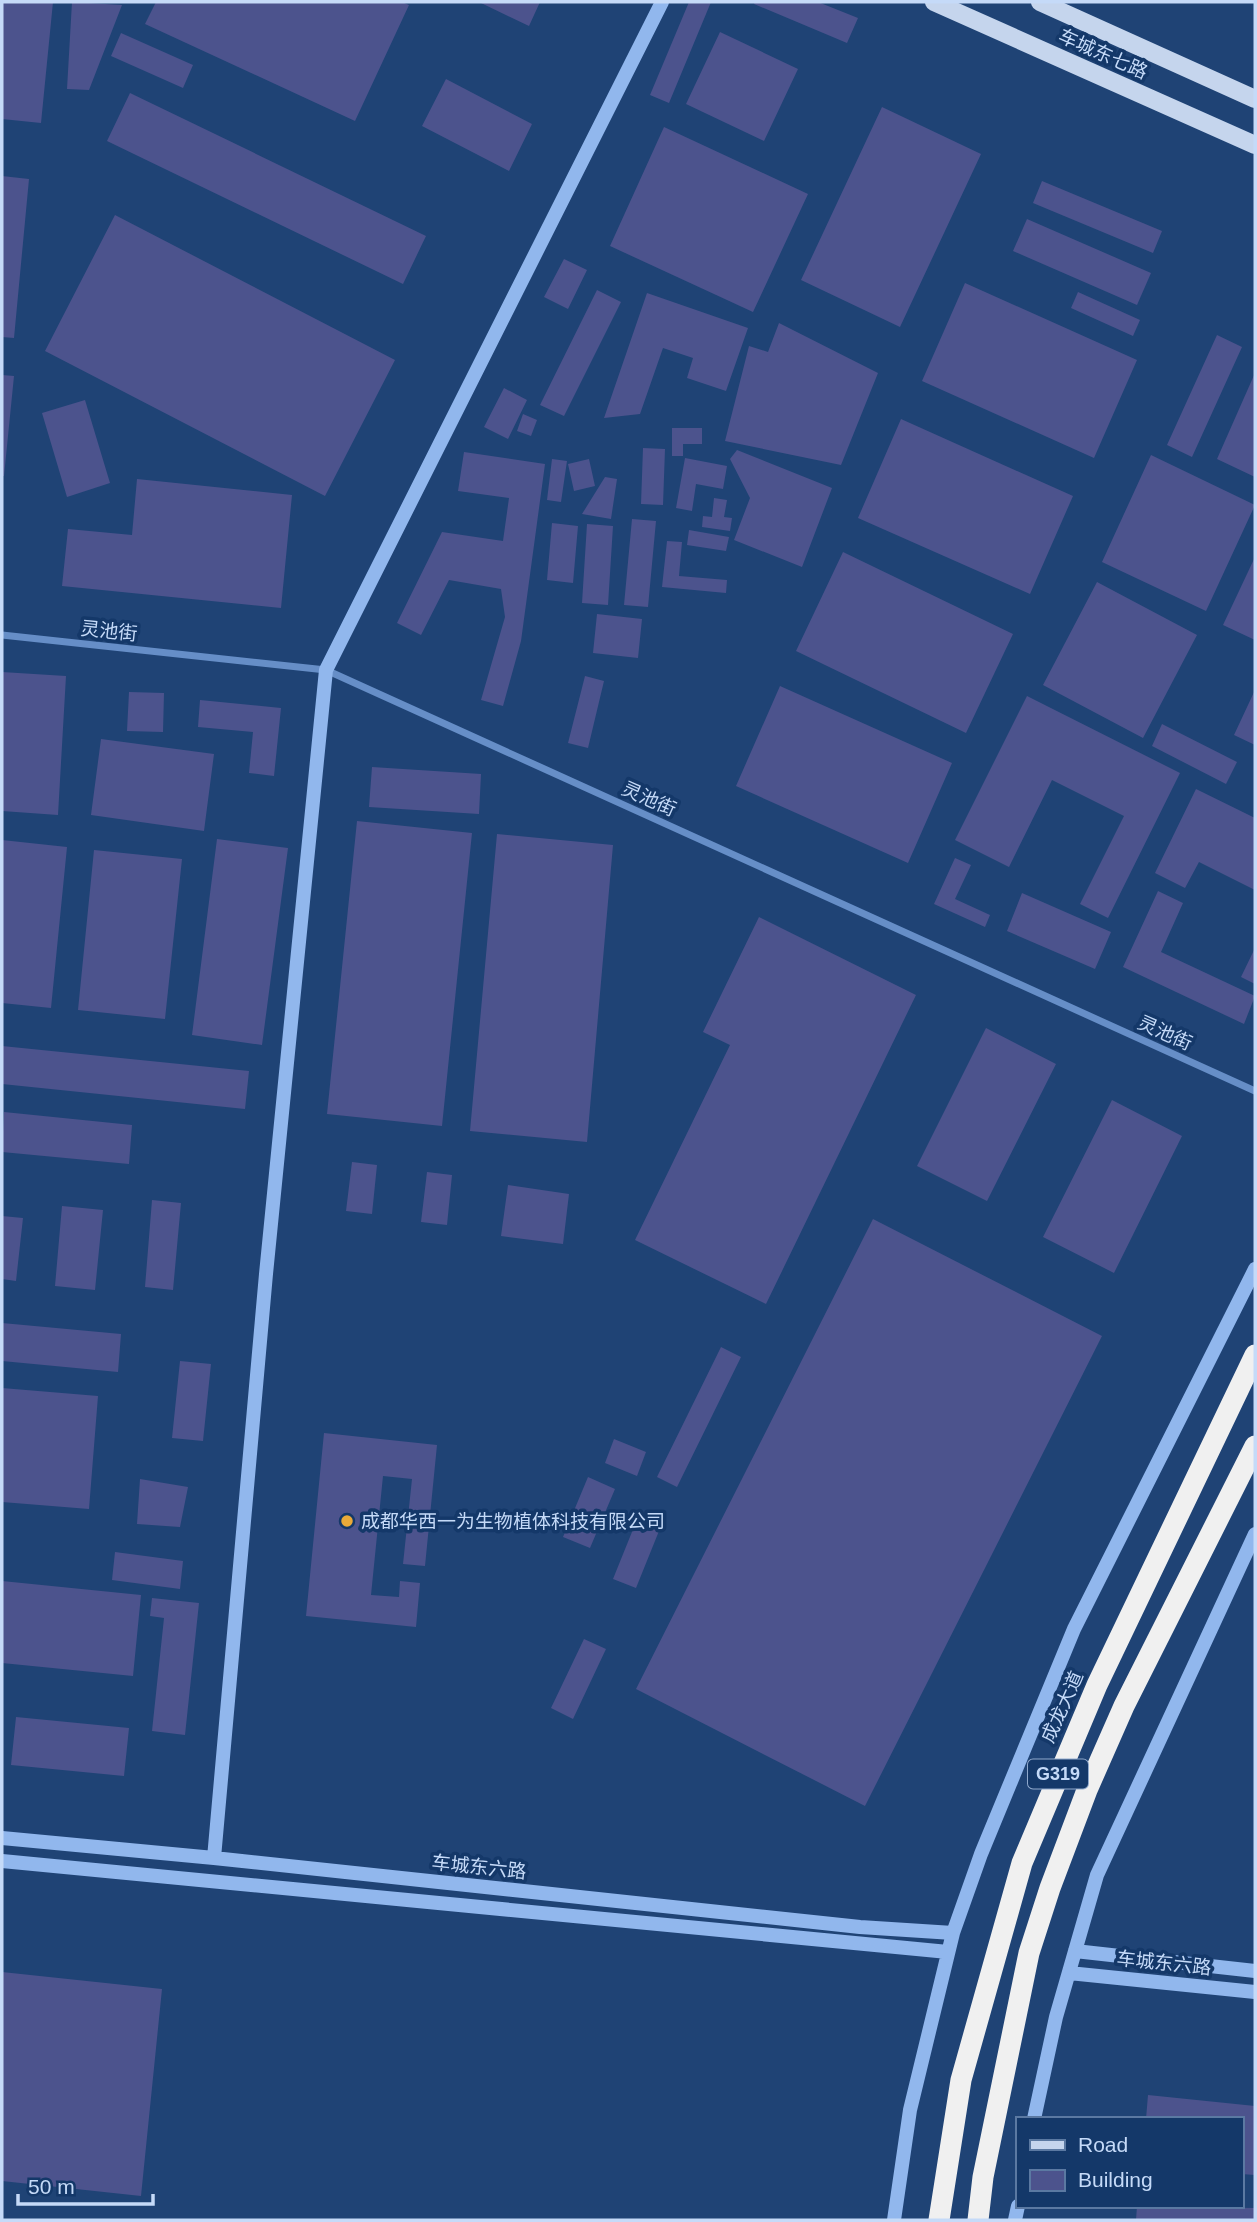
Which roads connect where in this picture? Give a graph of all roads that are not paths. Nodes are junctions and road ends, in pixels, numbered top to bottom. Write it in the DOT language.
graph roads {
  1 [pos="662,2"];
  2 [pos="934,2"];
  3 [pos="1040,2"];
  4 [pos="1255,99"];
  5 [pos="1255,145"];
  6 [pos="2,635"];
  7 [pos="326,670"];
  8 [pos="1255,1091"];
  9 [pos="1255,1269"];
  10 [pos="1255,1354"];
  11 [pos="1255,1446"];
  12 [pos="1255,1534"];
  13 [pos="2,1838"];
  14 [pos="214,1858"];
  15 [pos="2,1861"];
  16 [pos="953,1933"];
  17 [pos="1075,1951"];
  18 [pos="948,1952"];
  19 [pos="1255,1971"];
  20 [pos="1069,1973"];
  21 [pos="1255,1992"];
  22 [pos="1034,2117"];
  23 [pos="894,2220"];
  24 [pos="939,2220"];
  25 [pos="978,2220"];
  1 -- 7 [label="street"];
  2 -- 5 [label="main road, 车城东七路"];
  3 -- 4 [label="main road, 车城东七路"];
  6 -- 7 [label="street, 灵池街"];
  7 -- 8 [label="street, 灵池街"];
  7 -- 14 [label="street"];
  9 -- 16 [label="street"];
  10 -- 24 [label="highway, 成龙大道 / G319"];
  11 -- 25 [label="highway, G319"];
  12 -- 17 [label="street"];
  13 -- 14 [label="street, 车城东六路"];
  14 -- 16 [label="street, 车城东六路"];
  15 -- 18 [label="street, 车城东六路"];
  16 -- 18 [label="street"];
  17 -- 19 [label="street, 车城东六路"];
  17 -- 20 [label="street"];
  18 -- 23 [label="street"];
  20 -- 21 [label="street, 车城东六路"];
  20 -- 22 [label="street"];
}
